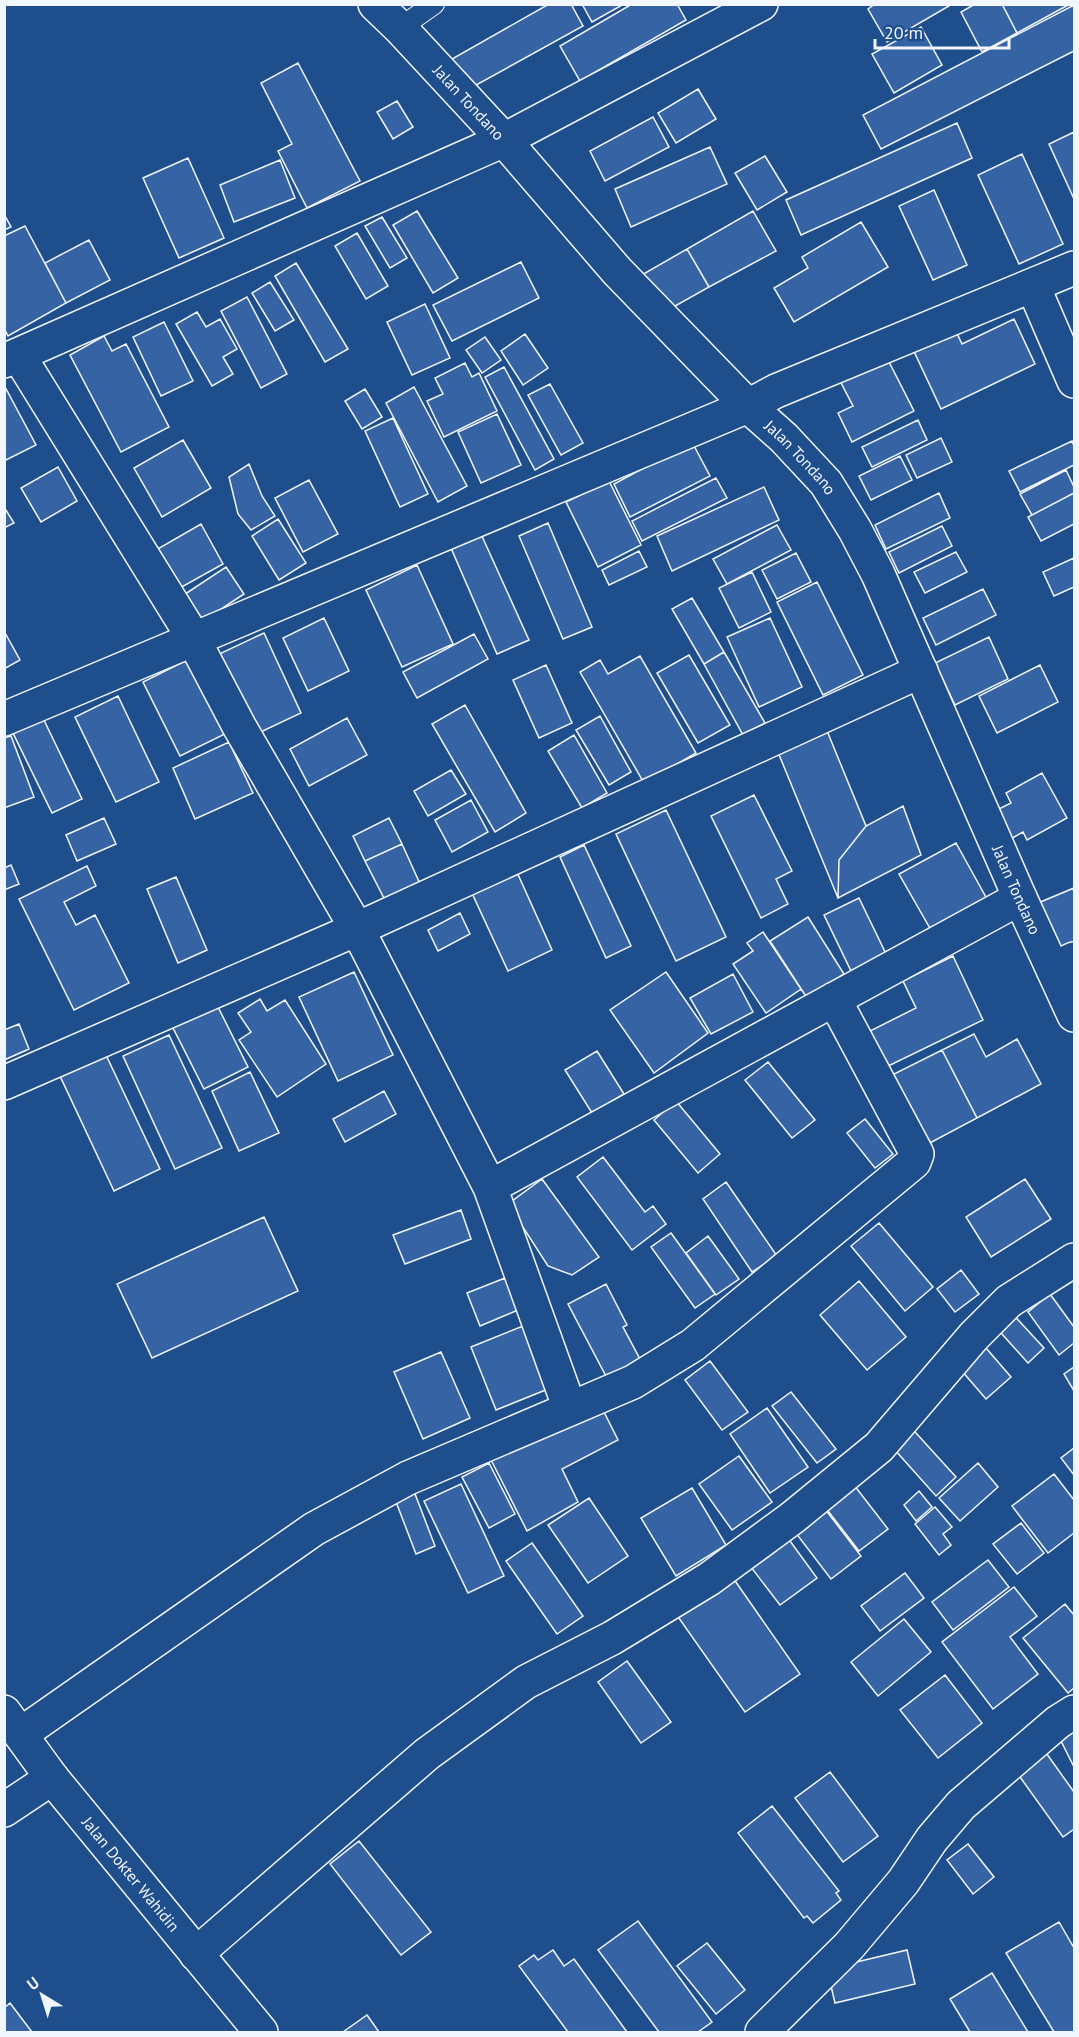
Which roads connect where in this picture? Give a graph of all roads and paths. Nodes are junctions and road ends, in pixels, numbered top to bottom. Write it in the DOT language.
graph roads {
  1 [pos="375,4"];
  2 [pos="434,4"];
  3 [pos="761,4"];
  4 [pos="400,28"];
  5 [pos="504,140"];
  6 [pos="1074,268"];
  7 [pos="1033,286"];
  8 [pos="12,359"];
  9 [pos="1074,381"];
  10 [pos="747,406"];
  11 [pos="193,640"];
  12 [pos="921,671"];
  13 [pos="4,719"];
  14 [pos="1020,898"];
  15 [pos="357,928"];
  16 [pos="1064,964"];
  17 [pos="834,999"];
  18 [pos="1074,1015"];
  19 [pos="4,1083"];
  20 [pos="490,1187"];
  21 [pos="1074,1260"];
  22 [pos="570,1409"];
  23 [pos="1074,1712"];
  24 [pos="13,1723"];
  25 [pos="52,1778"];
  26 [pos="4,1810"];
  27 [pos="196,1954"];
  28 [pos="261,2032"];
  29 [pos="762,2032"];
  1 -- 4 [label="street, Jalan Tondano"];
  2 -- 4 [label="lane"];
  3 -- 5 [label="street"];
  4 -- 5 [label="street, Jalan Tondano"];
  5 -- 8 [label="street"];
  5 -- 10 [label="street, Jalan Tondano"];
  6 -- 7 [label="street"];
  7 -- 9 [label="street"];
  7 -- 10 [label="street"];
  8 -- 11 [label="street"];
  10 -- 11 [label="street"];
  10 -- 12 [label="street, Jalan Tondano"];
  11 -- 13 [label="street"];
  11 -- 15 [label="street"];
  12 -- 14 [label="street, Jalan Tondano"];
  12 -- 15 [label="street"];
  14 -- 16 [label="street, Jalan Tondano"];
  14 -- 17 [label="street"];
  15 -- 19 [label="street"];
  15 -- 20 [label="street"];
  16 -- 18 [label="street, Jalan Tondano"];
  17 -- 20 [label="street"];
  17 -- 22 [label="street"];
  20 -- 22 [label="street"];
  21 -- 27 [label="street"];
  22 -- 24 [label="street"];
  23 -- 29 [label="street"];
  24 -- 25 [label="street, Jalan Dokter Wahidin"];
  25 -- 26 [label="street"];
  25 -- 27 [label="street, Jalan Dokter Wahidin"];
  27 -- 28 [label="street, Jalan Dokter Wahidin"];
}
